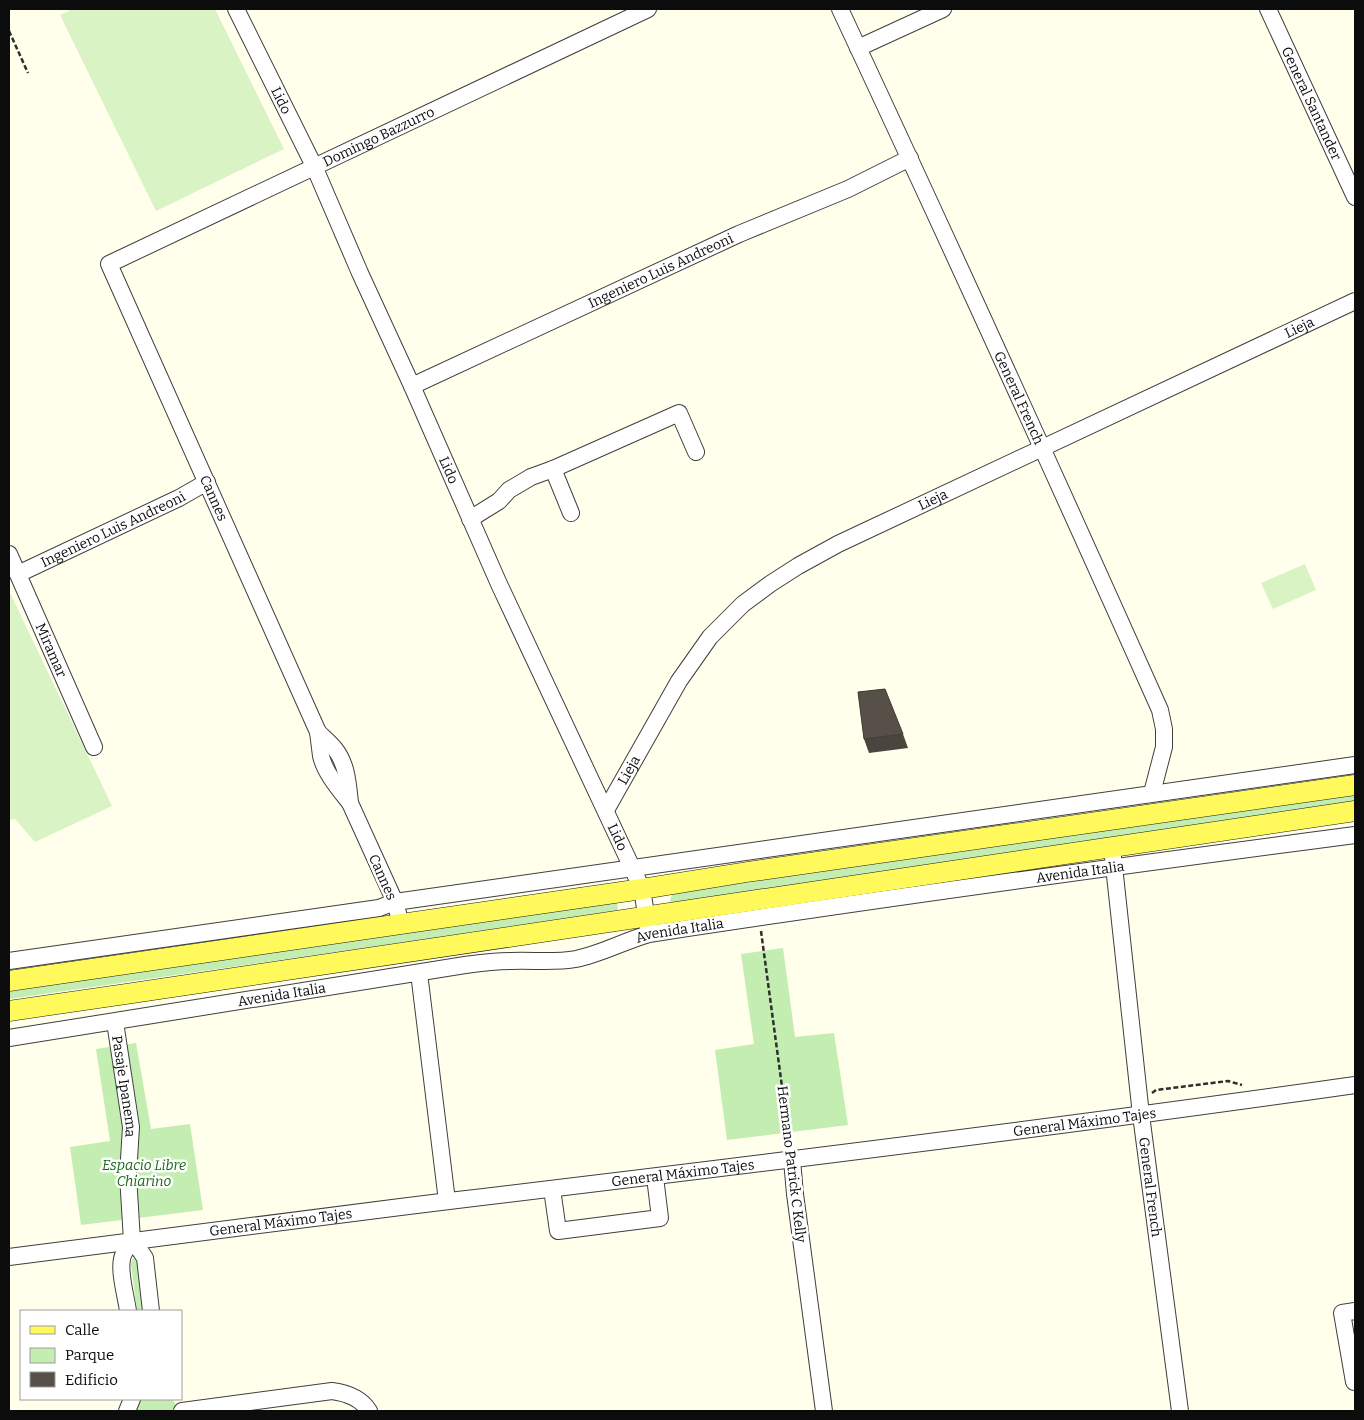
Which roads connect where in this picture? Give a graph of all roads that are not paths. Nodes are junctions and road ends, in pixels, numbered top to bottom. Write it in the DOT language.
graph roads {
  1 [pos="236,9"];
  2 [pos="648,9"];
  3 [pos="840,9"];
  4 [pos="943,9"];
  5 [pos="1268,9"];
  6 [pos="858,48"];
  7 [pos="910,158"];
  8 [pos="314,166"];
  9 [pos="1355,197"];
  10 [pos="109,264"];
  11 [pos="1355,301"];
  12 [pos="412,386"];
  13 [pos="1043,447"];
  14 [pos="696,452"];
  15 [pos="553,469"];
  16 [pos="207,482"];
  17 [pos="571,513"];
  18 [pos="470,519"];
  19 [pos="9,554"];
  20 [pos="18,574"];
  21 [pos="94,747"];
  22 [pos="1355,765"];
  23 [pos="1355,785"];
  24 [pos="1152,793"];
  25 [pos="606,810"];
  26 [pos="1355,811"];
  27 [pos="1355,835"];
  28 [pos="1111,845"];
  29 [pos="1115,867"];
  30 [pos="632,869"];
  31 [pos="642,889"];
  32 [pos="395,902"];
  33 [pos="401,924"];
  34 [pos="647,925"];
  35 [pos="9,961"];
  36 [pos="419,973"];
  37 [pos="9,982"];
  38 [pos="9,1011"];
  39 [pos="115,1022"];
  40 [pos="9,1038"];
  41 [pos="1355,1085"];
  42 [pos="1141,1115"];
  43 [pos="792,1160"];
  44 [pos="655,1177"];
  45 [pos="552,1189"];
  46 [pos="447,1201"];
  47 [pos="132,1241"];
  48 [pos="9,1257"];
  49 [pos="128,1310"];
  50 [pos="152,1310"];
  51 [pos="1355,1311"];
  52 [pos="1355,1382"];
  53 [pos="182,1411"];
  54 [pos="369,1411"];
  55 [pos="824,1411"];
  56 [pos="1180,1411"];
  1 -- 8 [label="street, Lido"];
  2 -- 8 [label="street, Domingo Bazzurro"];
  3 -- 6 [label="street, General French"];
  4 -- 6 [label="street"];
  5 -- 9 [label="street, General Santander"];
  6 -- 7 [label="street, General French"];
  7 -- 12 [label="street, Ingeniero Luis Andreoni"];
  7 -- 13 [label="street, General French"];
  8 -- 10 [label="street, Domingo Bazzurro"];
  8 -- 12 [label="street, Lido"];
  10 -- 16 [label="street, Cannes"];
  11 -- 13 [label="street, Lieja"];
  12 -- 18 [label="street, Lido"];
  13 -- 24 [label="street, General French"];
  13 -- 25 [label="street, Lieja"];
  14 -- 15 [label="street"];
  15 -- 17 [label="street"];
  15 -- 18 [label="street"];
  16 -- 20 [label="street, Ingeniero Luis Andreoni"];
  16 -- 32 [label="street, Cannes"];
  18 -- 25 [label="street, Lido"];
  19 -- 20 [label="street, Miramar"];
  20 -- 21 [label="street, Miramar"];
  22 -- 24 [label="street"];
  23 -- 31 [label="main road"];
  24 -- 30 [label="street"];
  25 -- 30 [label="street, Lido"];
  26 -- 28 [label="main road, Avenida Italia"];
  27 -- 29 [label="street, Avenida Italia"];
  28 -- 29 [label="street, General French"];
  28 -- 34 [label="main road, Avenida Italia"];
  29 -- 34 [label="street, Avenida Italia"];
  29 -- 42 [label="street, General French"];
  30 -- 31 [label="street, Lido"];
  30 -- 32 [label="street"];
  31 -- 33 [label="main road"];
  31 -- 34 [label="street, Lido"];
  32 -- 33 [label="street, Cannes"];
  32 -- 35 [label="street"];
  33 -- 37 [label="main road"];
  34 -- 36 [label="street, Avenida Italia"];
  34 -- 38 [label="main road, Avenida Italia"];
  36 -- 39 [label="street, Avenida Italia"];
  36 -- 46 [label="street"];
  39 -- 40 [label="street, Avenida Italia"];
  39 -- 47 [label="street, Pasaje Ipanema"];
  41 -- 42 [label="street, General Máximo Tajes"];
  42 -- 43 [label="street, General Máximo Tajes"];
  42 -- 56 [label="street, General French"];
  43 -- 44 [label="street, General Máximo Tajes"];
  43 -- 55 [label="street, Hermano Patrick C Kelly"];
  44 -- 45 [label="street, General Máximo Tajes"];
  44 -- 45 [label="street"];
  45 -- 46 [label="street, General Máximo Tajes"];
  46 -- 47 [label="street, General Máximo Tajes"];
  47 -- 48 [label="street, General Máximo Tajes"];
  47 -- 49 [label="street"];
  47 -- 50 [label="street"];
  51 -- 52 [label="street"];
  53 -- 54 [label="street"];
}
